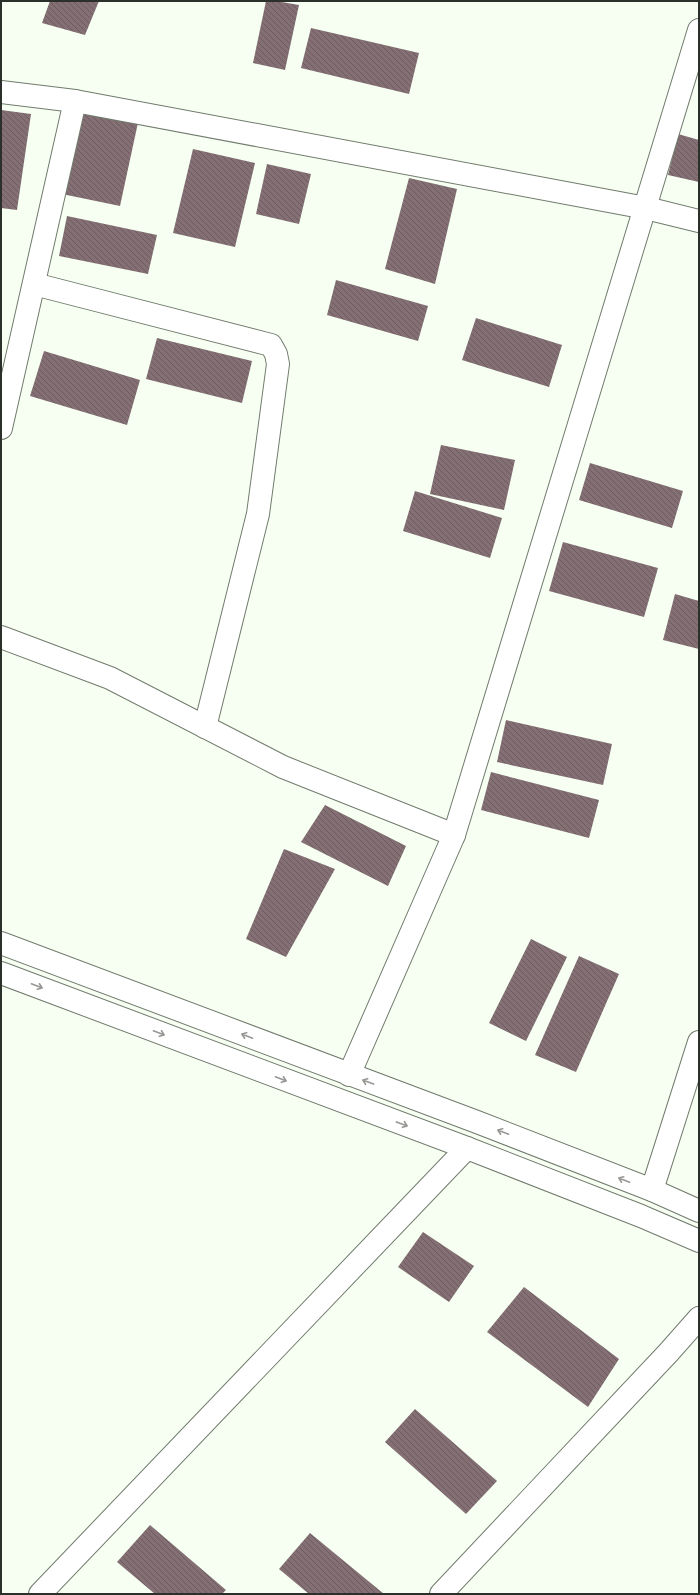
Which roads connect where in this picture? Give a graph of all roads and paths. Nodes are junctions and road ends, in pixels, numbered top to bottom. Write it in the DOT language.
graph roads {
  1 [pos="699,30"];
  2 [pos="1,92"];
  3 [pos="75,101"];
  4 [pos="646,208"];
  5 [pos="699,221"];
  6 [pos="34,284"];
  7 [pos="1,428"];
  8 [pos="1,637"];
  9 [pos="205,727"];
  10 [pos="454,835"];
  11 [pos="1,943"];
  12 [pos="1,973"];
  13 [pos="699,1042"];
  14 [pos="348,1075"];
  15 [pos="467,1148"];
  16 [pos="652,1190"];
  17 [pos="699,1211"];
  18 [pos="699,1241"];
  19 [pos="699,1318"];
  20 [pos="40,1594"];
  21 [pos="441,1594"];
  1 -- 4 [label="street"];
  2 -- 3 [label="street"];
  3 -- 4 [label="street"];
  3 -- 6 [label="street"];
  4 -- 5 [label="street"];
  4 -- 10 [label="street"];
  6 -- 7 [label="street"];
  6 -- 9 [label="street"];
  8 -- 9 [label="street"];
  9 -- 10 [label="street"];
  10 -- 14 [label="street"];
  14 -- 11 [label="street, one-way"];
  12 -- 15 [label="street, one-way"];
  13 -- 16 [label="street"];
  16 -- 14 [label="street, one-way"];
  15 -- 18 [label="street"];
  15 -- 20 [label="street"];
  16 -- 17 [label="street"];
  19 -- 21 [label="street"];
}
